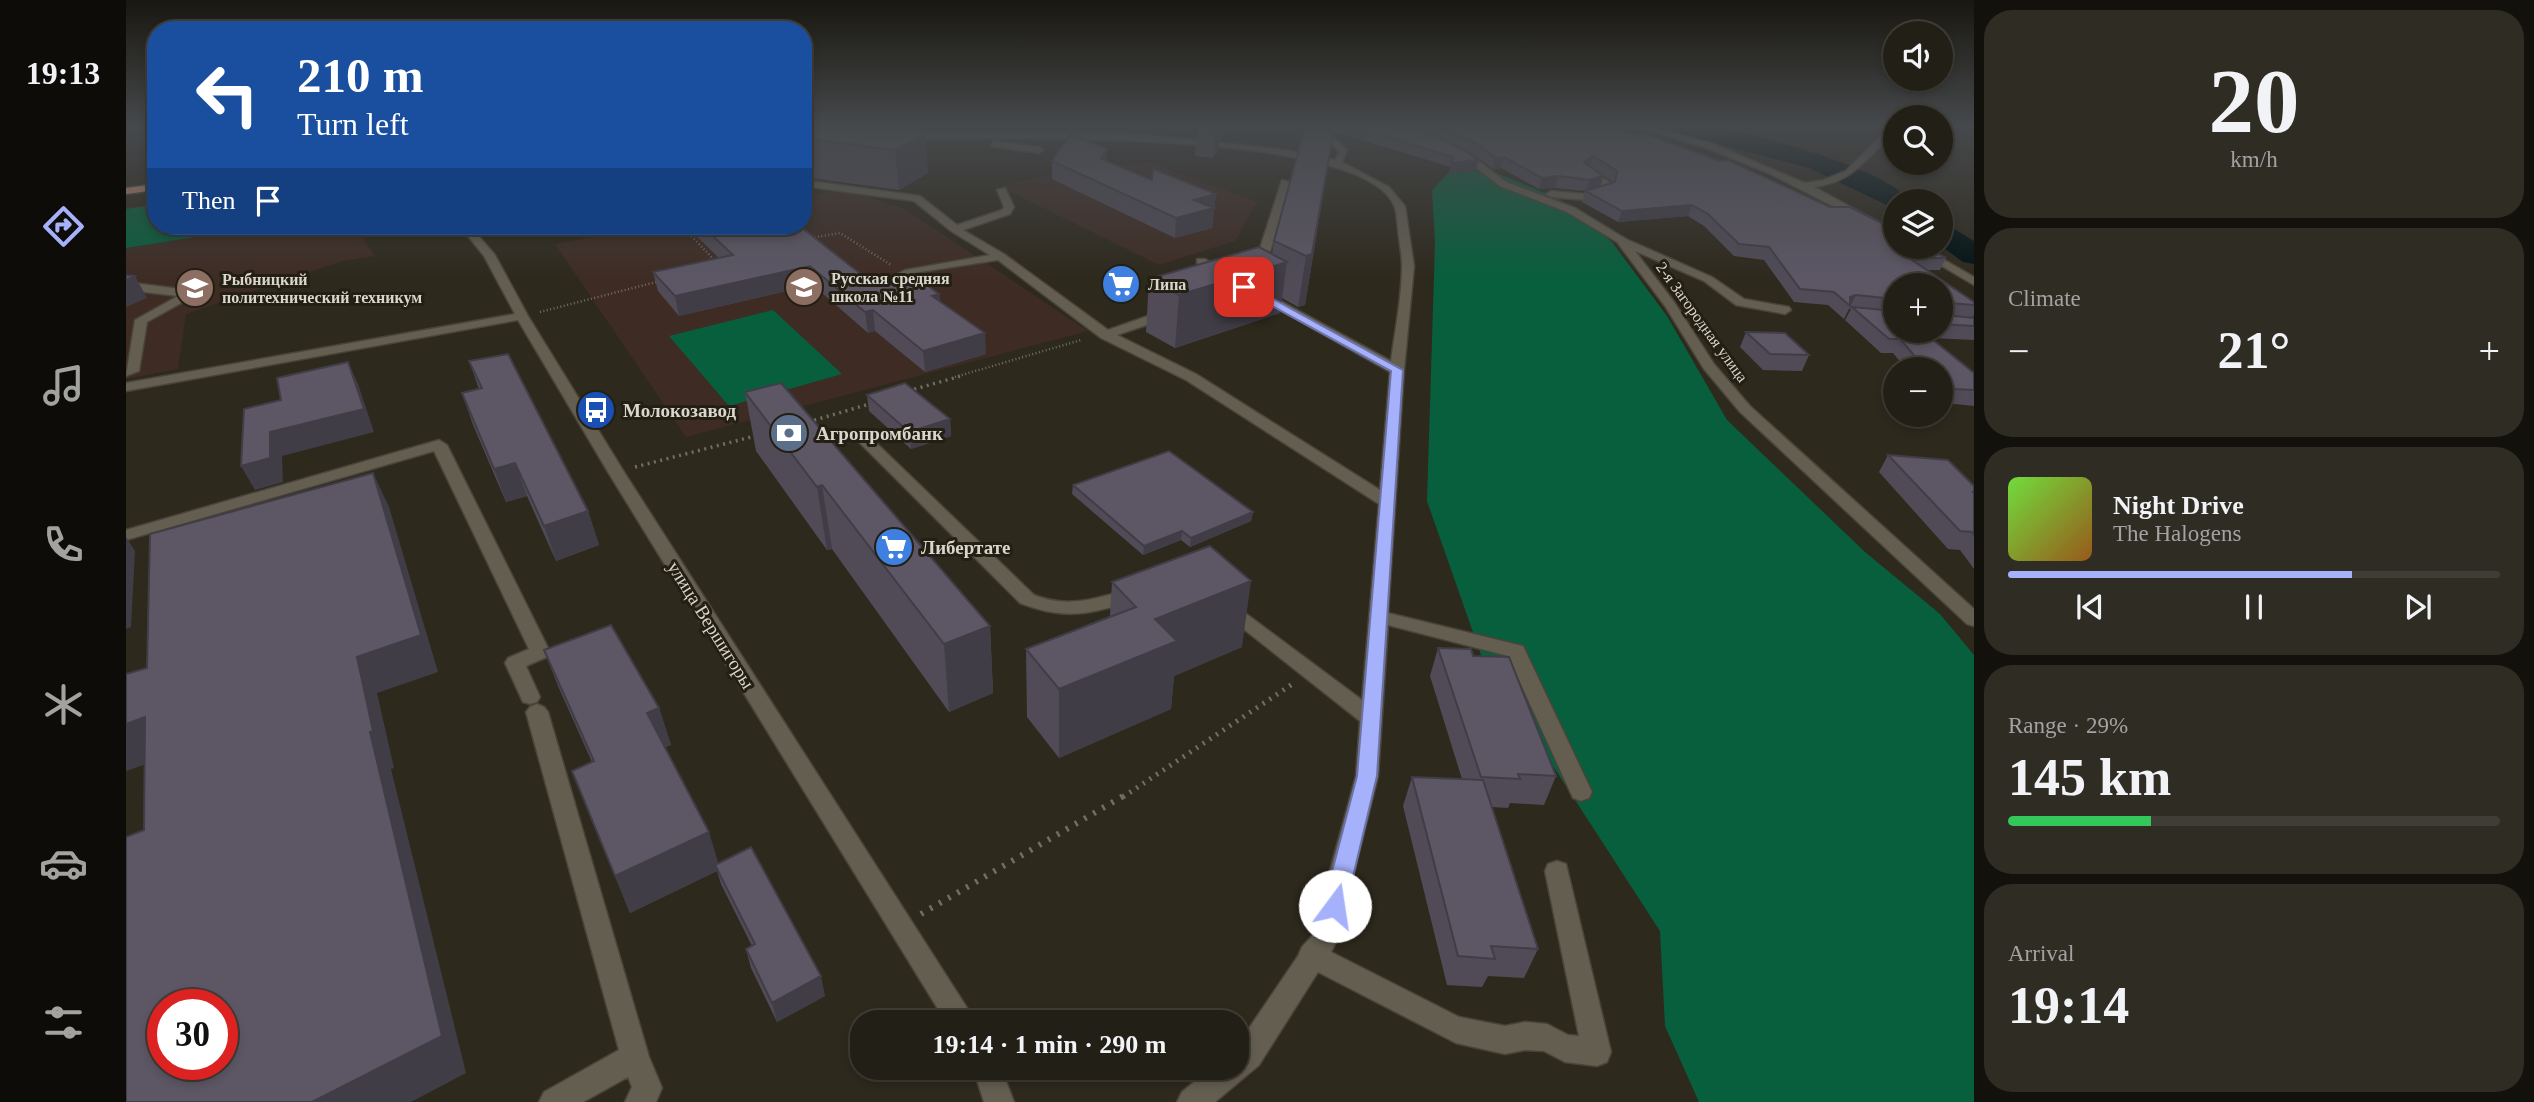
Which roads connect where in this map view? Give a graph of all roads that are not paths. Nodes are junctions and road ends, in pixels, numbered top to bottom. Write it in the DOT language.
graph roads {
  1 [pos="1365,177"];
  2 [pos="1494,177"];
  3 [pos="1596,177"];
  4 [pos="1789,177"];
  5 [pos="1842,177"];
  6 [pos="1285,182"];
  7 [pos="812,184"];
  8 [pos="1503,184"];
  9 [pos="1808,185"];
  10 [pos="147,188"];
  11 [pos="1002,190"];
  12 [pos="126,191"];
  13 [pos="1819,192"];
  14 [pos="1795,193"];
  15 [pos="1883,228"];
  16 [pos="955,229"];
  17 [pos="472,235"];
  18 [pos="1621,240"];
  19 [pos="1000,256"];
  20 [pos="1935,259"];
  21 [pos="1200,261"];
  22 [pos="905,273"];
  23 [pos="1235,280"];
  24 [pos="1974,282"];
  25 [pos="126,286"];
  26 [pos="1181,309"];
  27 [pos="1785,310"];
  28 [pos="522,316"];
  29 [pos="1106,335"];
  30 [pos="1397,370"];
  31 [pos="126,372"];
  32 [pos="126,387"];
  33 [pos="863,438"];
  34 [pos="1389,503"];
  35 [pos="126,535"];
  36 [pos="1145,590"];
  37 [pos="1208,594"];
  38 [pos="1380,617"];
  39 [pos="1974,620"];
  40 [pos="1371,718"];
  41 [pos="1581,792"];
  42 [pos="1557,871"];
  43 [pos="1311,955"];
  44 [pos="954,1010"];
  45 [pos="1249,1055"];
  46 [pos="635,1057"];
  47 [pos="991,1080"];
  48 [pos="1218,1080"];
  49 [pos="554,1102"];
  50 [pos="640,1102"];
  51 [pos="999,1102"];
  52 [pos="1192,1102"];
  1 -- 30 [label="street"];
  2 -- 8 [label="street, 2-я Загородная улица"];
  3 -- 8 [label="street"];
  4 -- 9 [label="street"];
  5 -- 9 [label="street"];
  6 -- 30 [label="street"];
  7 -- 16 [label="street"];
  8 -- 18 [label="street, 2-я Загородная улица"];
  9 -- 13 [label="street"];
  10 -- 12 [label="main road"];
  11 -- 16 [label="street"];
  13 -- 14 [label="street"];
  13 -- 15 [label="street"];
  16 -- 19 [label="street"];
  17 -- 28 [label="street, улица Вершигоры"];
  18 -- 27 [label="street"];
  18 -- 39 [label="street, 2-я Загородная улица"];
  19 -- 22 [label="street"];
  19 -- 29 [label="street"];
  20 -- 24 [label="street"];
  21 -- 23 [label="street"];
  25 -- 31 [label="street"];
  26 -- 29 [label="street"];
  28 -- 32 [label="street"];
  28 -- 44 [label="street, улица Вершигоры"];
  29 -- 34 [label="street"];
  30 -- 34 [label="street"];
  33 -- 36 [label="street"];
  34 -- 38 [label="street"];
  35 -- 46 [label="street"];
  37 -- 40 [label="street"];
  38 -- 40 [label="street"];
  38 -- 41 [label="street"];
  40 -- 43 [label="street"];
  42 -- 43 [label="street"];
  43 -- 45 [label="street"];
  46 -- 49 [label="street"];
  46 -- 50 [label="street"];
  47 -- 51 [label="street"];
  48 -- 52 [label="street"];
}
